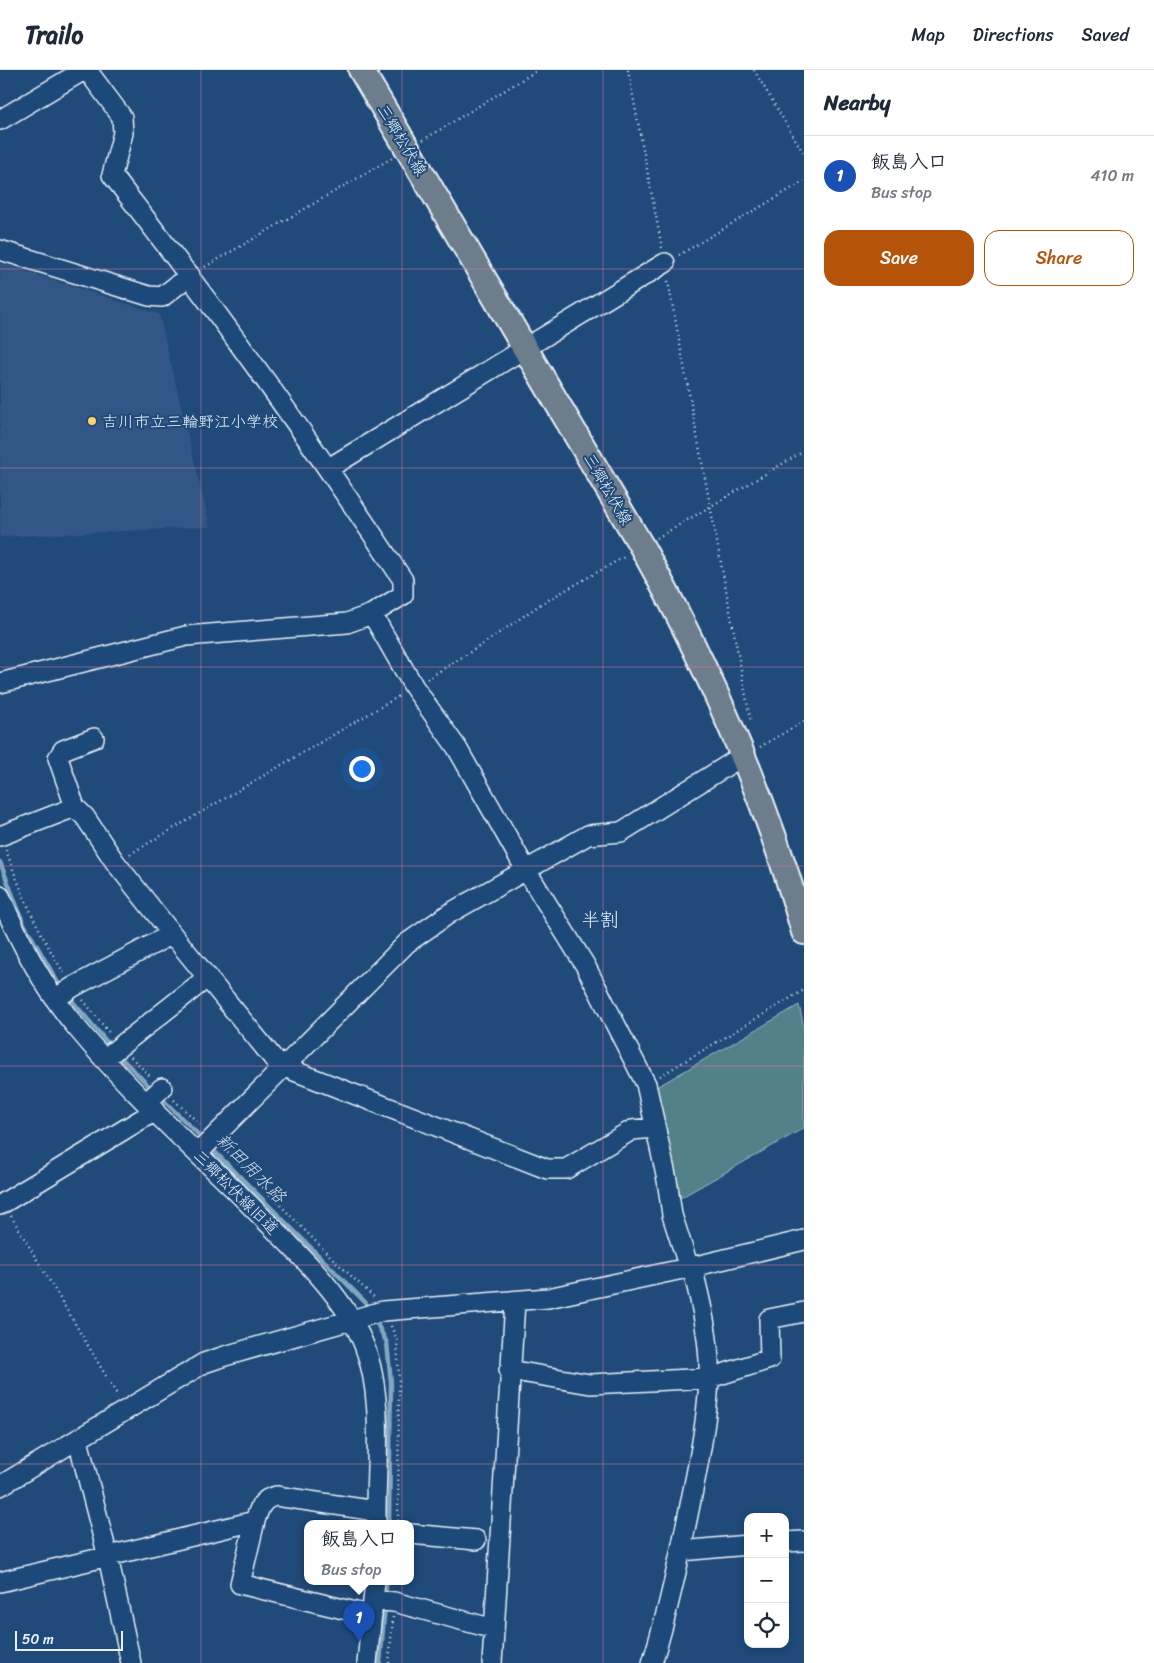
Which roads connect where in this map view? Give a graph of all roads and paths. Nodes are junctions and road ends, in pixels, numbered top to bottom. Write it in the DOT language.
graph roads {
  1 [pos="85,70"];
  2 [pos="361,70"];
  3 [pos="538,70"];
  4 [pos="628,70"];
  5 [pos="754,70"];
  6 [pos="0,120"];
  7 [pos="408,149"];
  8 [pos="804,154"];
  9 [pos="804,181"];
  10 [pos="0,250"];
  11 [pos="665,264"];
  12 [pos="190,275"];
  13 [pos="525,347"];
  14 [pos="804,451"];
  15 [pos="329,468"];
  16 [pos="712,506"];
  17 [pos="642,547"];
  18 [pos="372,614"];
  19 [pos="0,684"];
  20 [pos="414,687"];
  21 [pos="804,721"];
  22 [pos="752,730"];
  23 [pos="94,738"];
  24 [pos="744,755"];
  25 [pos="75,807"];
  26 [pos="0,836"];
  27 [pos="115,862"];
  28 [pos="526,870"];
  29 [pos="0,896"];
  30 [pos="6,926"];
  31 [pos="804,932"];
  32 [pos="172,934"];
  33 [pos="208,977"];
  34 [pos="804,990"];
  35 [pos="63,993"];
  36 [pos="112,1053"];
  37 [pos="283,1068"];
  38 [pos="646,1084"];
  39 [pos="154,1100"];
  40 [pos="654,1128"];
  41 [pos="205,1146"];
  42 [pos="2,1204"];
  43 [pos="804,1240"];
  44 [pos="690,1268"];
  45 [pos="515,1302"];
  46 [pos="804,1312"];
  47 [pos="357,1317"];
  48 [pos="509,1370"];
  49 [pos="710,1378"];
  50 [pos="126,1409"];
  51 [pos="78,1440"];
  52 [pos="0,1486"];
  53 [pos="376,1517"];
  54 [pos="255,1522"];
  55 [pos="414,1534"];
  56 [pos="476,1540"];
  57 [pos="804,1541"];
  58 [pos="789,1542"];
  59 [pos="744,1546"];
  60 [pos="681,1551"];
  61 [pos="108,1557"];
  62 [pos="0,1582"];
  63 [pos="376,1585"];
  64 [pos="380,1605"];
  65 [pos="494,1629"];
  66 [pos="131,1663"];
  67 [pos="367,1663"];
  68 [pos="389,1663"];
  69 [pos="492,1663"];
  70 [pos="652,1663"];
  1 -- 6 [label="street"];
  1 -- 12 [label="street"];
  2 -- 7 [label="main road, 三郷松伏線"];
  3 -- 7 [label="path"];
  4 -- 11 [label="path"];
  5 -- 8 [label="path"];
  7 -- 12 [label="path"];
  7 -- 13 [label="main road, 三郷松伏線"];
  9 -- 11 [label="path"];
  10 -- 12 [label="street"];
  11 -- 13 [label="street"];
  11 -- 16 [label="path"];
  12 -- 15 [label="street"];
  13 -- 15 [label="street"];
  13 -- 17 [label="main road, 三郷松伏線"];
  14 -- 16 [label="path"];
  15 -- 18 [label="street"];
  16 -- 17 [label="path"];
  16 -- 22 [label="path"];
  17 -- 20 [label="path"];
  17 -- 24 [label="main road, 三郷松伏線"];
  18 -- 19 [label="street"];
  18 -- 20 [label="street"];
  20 -- 27 [label="path"];
  20 -- 28 [label="street"];
  21 -- 24 [label="path"];
  23 -- 25 [label="street"];
  24 -- 28 [label="street"];
  24 -- 31 [label="main road, 三郷松伏線"];
  25 -- 26 [label="street"];
  25 -- 27 [label="street"];
  27 -- 32 [label="street"];
  28 -- 37 [label="street"];
  28 -- 38 [label="street"];
  29 -- 30 [label="street, 三郷松伏線旧道"];
  30 -- 35 [label="street, 三郷松伏線旧道"];
  32 -- 33 [label="street"];
  32 -- 35 [label="street"];
  33 -- 36 [label="street"];
  33 -- 37 [label="street"];
  34 -- 38 [label="path"];
  35 -- 36 [label="street, 三郷松伏線旧道"];
  36 -- 39 [label="street, 三郷松伏線旧道"];
  37 -- 40 [label="street"];
  37 -- 41 [label="street"];
  38 -- 40 [label="street"];
  39 -- 41 [label="street, 三郷松伏線旧道"];
  39 -- 42 [label="street"];
  40 -- 44 [label="street"];
  41 -- 47 [label="street, 三郷松伏線旧道"];
  42 -- 50 [label="path"];
  43 -- 44 [label="street"];
  44 -- 45 [label="street"];
  44 -- 49 [label="street"];
  45 -- 47 [label="street"];
  45 -- 48 [label="street"];
  46 -- 49 [label="street"];
  47 -- 50 [label="street"];
  47 -- 53 [label="street, 三郷松伏線旧道"];
  48 -- 49 [label="street"];
  48 -- 65 [label="street"];
  49 -- 60 [label="street"];
  50 -- 51 [label="street"];
  51 -- 52 [label="street"];
  51 -- 61 [label="street"];
  53 -- 54 [label="street"];
  54 -- 61 [label="street"];
  54 -- 64 [label="street"];
  55 -- 56 [label="street"];
  57 -- 58 [label="street"];
  59 -- 60 [label="street"];
  60 -- 70 [label="street"];
  61 -- 62 [label="street"];
  61 -- 66 [label="street"];
  63 -- 64 [label="street"];
  64 -- 65 [label="street"];
  64 -- 67 [label="street"];
  64 -- 68 [label="path"];
  65 -- 69 [label="street"];
}
